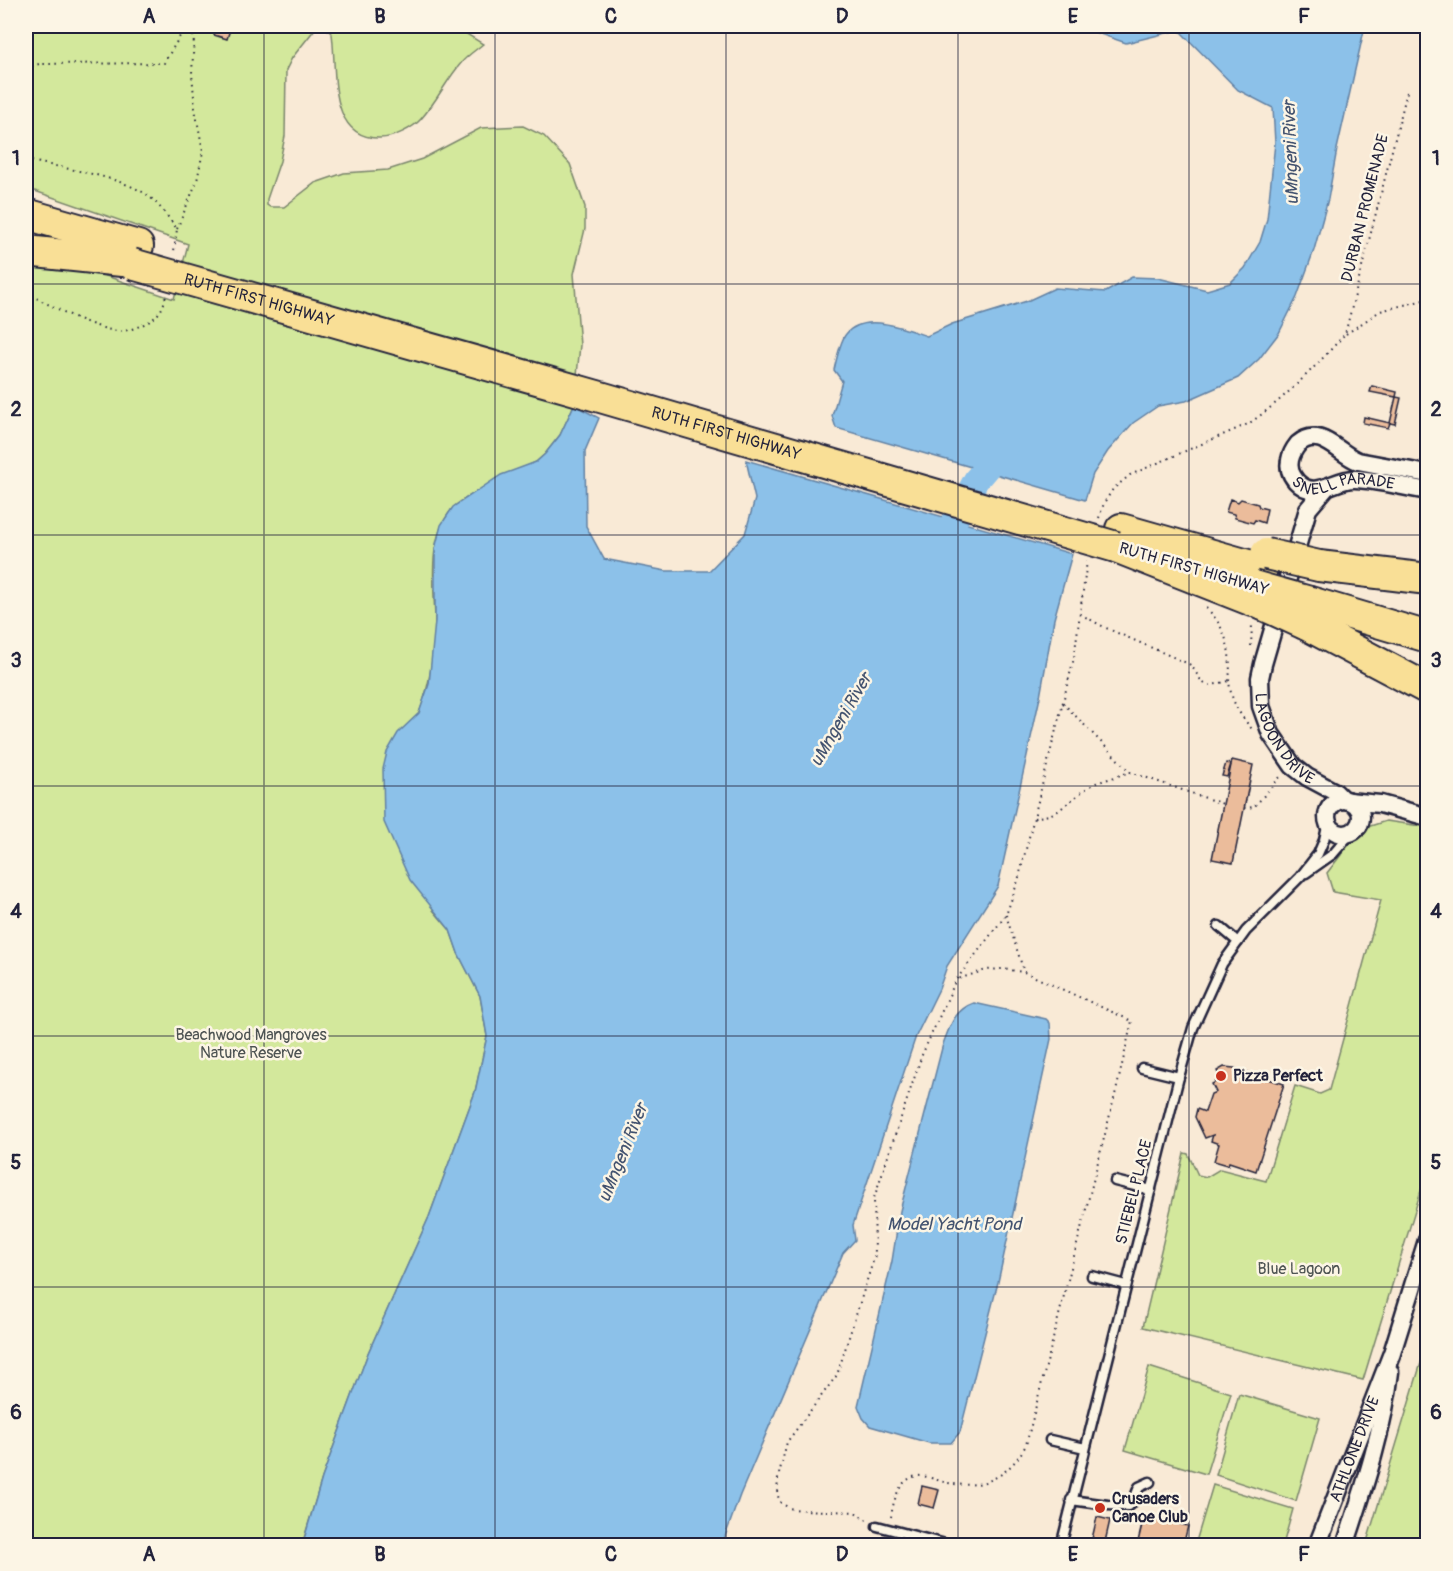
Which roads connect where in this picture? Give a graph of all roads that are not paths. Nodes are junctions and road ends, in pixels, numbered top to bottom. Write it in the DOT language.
graph roads {
  1 [pos="26,206"];
  2 [pos="26,214"];
  3 [pos="26,233"];
  4 [pos="26,251"];
  5 [pos="129,253"];
  6 [pos="1428,474"];
  7 [pos="1325,489"];
  8 [pos="1428,491"];
  9 [pos="1258,578"];
  10 [pos="1428,579"];
  11 [pos="1313,594"];
  12 [pos="1428,617"];
  13 [pos="1428,637"];
  14 [pos="1428,689"];
  15 [pos="1346,801"];
  16 [pos="1396,808"];
  17 [pos="1428,817"];
  18 [pos="1328,823"];
  19 [pos="1356,827"];
  20 [pos="1300,877"];
  21 [pos="1219,926"];
  22 [pos="1238,942"];
  23 [pos="1142,1068"];
  24 [pos="1179,1077"];
  25 [pos="1115,1180"];
  26 [pos="1151,1190"];
  27 [pos="1428,1237"];
  28 [pos="1092,1276"];
  29 [pos="1126,1285"];
  30 [pos="1392,1353"];
  31 [pos="1050,1440"];
  32 [pos="1084,1449"];
  33 [pos="1150,1482"];
  34 [pos="1071,1500"];
  35 [pos="878,1526"];
  36 [pos="953,1545"];
  37 [pos="1061,1545"];
  38 [pos="1317,1545"];
  39 [pos="1344,1545"];
  1 -- 5 [label="highway"];
  2 -- 5 [label="highway, RUTH FIRST HIGHWAY"];
  3 -- 5 [label="highway, RUTH FIRST HIGHWAY"];
  4 -- 5 [label="highway"];
  5 -- 9 [label="highway, RUTH FIRST HIGHWAY, bridge"];
  6 -- 7 [label="street, SNELL PARADE"];
  7 -- 8 [label="street, SNELL PARADE"];
  7 -- 15 [label="street, LAGOON DRIVE"];
  9 -- 11 [label="highway, RUTH FIRST HIGHWAY"];
  9 -- 11 [label="highway, bridge"];
  10 -- 11 [label="highway"];
  11 -- 12 [label="highway, RUTH FIRST HIGHWAY"];
  11 -- 13 [label="highway, RUTH FIRST HIGHWAY"];
  11 -- 14 [label="highway"];
  15 -- 16 [label="street, LAGOON DRIVE"];
  15 -- 18 [label="street"];
  15 -- 19 [label="street"];
  16 -- 17 [label="street, LAGOON DRIVE"];
  16 -- 19 [label="street"];
  18 -- 19 [label="street"];
  18 -- 20 [label="lane, STIEBEL PLACE"];
  19 -- 20 [label="lane, STIEBEL PLACE"];
  20 -- 22 [label="lane, STIEBEL PLACE"];
  21 -- 22 [label="lane"];
  22 -- 24 [label="lane, STIEBEL PLACE"];
  23 -- 24 [label="lane"];
  24 -- 26 [label="lane, STIEBEL PLACE"];
  25 -- 26 [label="lane"];
  26 -- 29 [label="lane, STIEBEL PLACE"];
  27 -- 30 [label="street, ATHLONE DRIVE"];
  28 -- 29 [label="lane"];
  29 -- 32 [label="lane, STIEBEL PLACE"];
  30 -- 38 [label="street, ATHLONE DRIVE"];
  30 -- 39 [label="street, ATHLONE DRIVE"];
  31 -- 32 [label="lane"];
  32 -- 34 [label="lane, STIEBEL PLACE"];
  33 -- 34 [label="lane"];
  34 -- 37 [label="lane, STIEBEL PLACE"];
  35 -- 36 [label="lane"];
}
